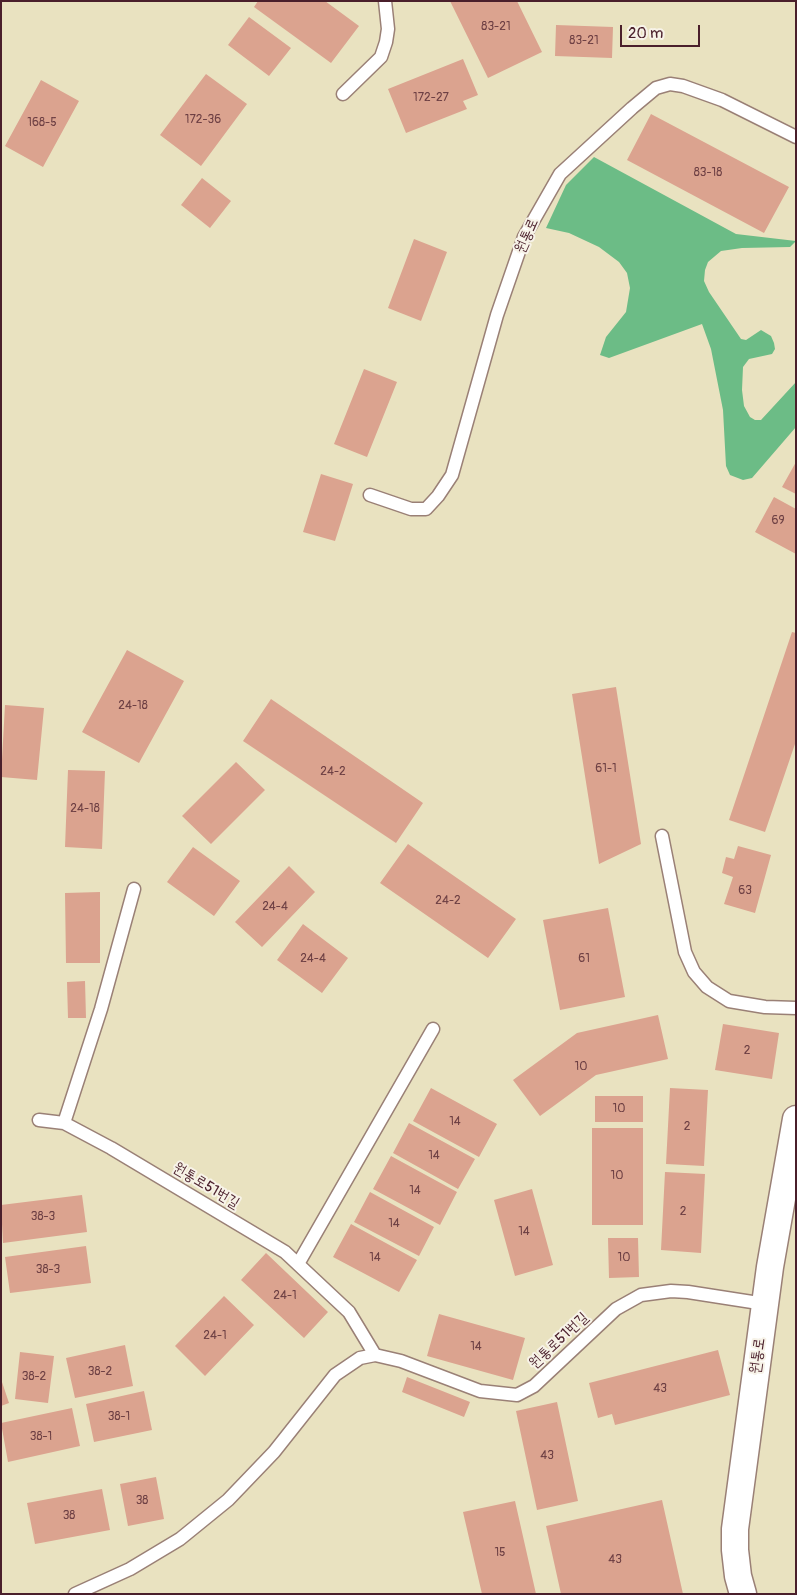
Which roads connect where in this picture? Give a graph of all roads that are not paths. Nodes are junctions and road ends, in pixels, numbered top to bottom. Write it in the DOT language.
graph roads {
  1 [pos="385,1"];
  2 [pos="343,94"];
  3 [pos="796,137"];
  4 [pos="370,495"];
  5 [pos="662,836"];
  6 [pos="134,889"];
  7 [pos="796,1008"];
  8 [pos="433,1029"];
  9 [pos="796,1119"];
  10 [pos="39,1120"];
  11 [pos="64,1123"];
  12 [pos="298,1264"];
  13 [pos="765,1304"];
  14 [pos="375,1355"];
  15 [pos="75,1594"];
  16 [pos="743,1594"];
  1 -- 2 [label="lane"];
  3 -- 4 [label="lane, 원통로"];
  5 -- 7 [label="lane"];
  6 -- 11 [label="lane"];
  8 -- 12 [label="lane"];
  9 -- 13 [label="street, 원통로"];
  10 -- 11 [label="lane, 원통로51번길"];
  11 -- 12 [label="lane, 원통로51번길"];
  12 -- 14 [label="lane, 원통로51번길"];
  13 -- 14 [label="lane, 원통로51번길"];
  13 -- 16 [label="street, 원통로"];
  14 -- 15 [label="lane"];
}
